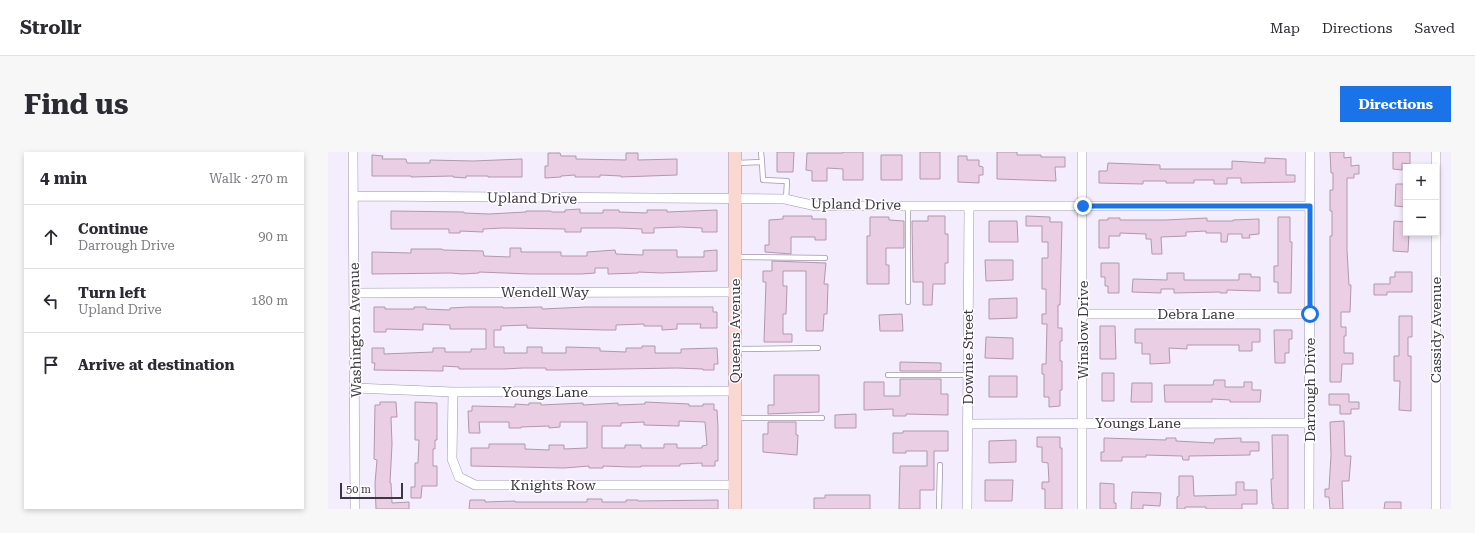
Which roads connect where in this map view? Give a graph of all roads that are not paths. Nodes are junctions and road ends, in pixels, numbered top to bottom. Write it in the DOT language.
graph roads {
  1 [pos="353,152"];
  2 [pos="761,152"];
  3 [pos="1082,152"];
  4 [pos="1310,152"];
  5 [pos="1436,152"];
  6 [pos="735,158"];
  7 [pos="762,162"];
  8 [pos="354,196"];
  9 [pos="736,200"];
  10 [pos="786,200"];
  11 [pos="908,206"];
  12 [pos="969,206"];
  13 [pos="1083,206"];
  14 [pos="1310,206"];
  15 [pos="735,257"];
  16 [pos="825,258"];
  17 [pos="735,292"];
  18 [pos="354,293"];
  19 [pos="908,302"];
  20 [pos="1083,314"];
  21 [pos="1310,314"];
  22 [pos="818,348"];
  23 [pos="735,349"];
  24 [pos="888,375"];
  25 [pos="968,375"];
  26 [pos="355,388"];
  27 [pos="735,391"];
  28 [pos="453,392"];
  29 [pos="735,418"];
  30 [pos="822,418"];
  31 [pos="1310,423"];
  32 [pos="967,424"];
  33 [pos="1082,424"];
  34 [pos="940,466"];
  35 [pos="734,485"];
  36 [pos="355,509"];
  37 [pos="735,509"];
  38 [pos="940,509"];
  39 [pos="967,509"];
  40 [pos="1082,509"];
  41 [pos="1309,509"];
  42 [pos="1436,509"];
  1 -- 8 [label="street, Washington Avenue"];
  2 -- 7 [label="lane"];
  3 -- 13 [label="street, Winslow Drive"];
  4 -- 14 [label="street, Darrough Drive"];
  5 -- 42 [label="street, Cassidy Avenue"];
  6 -- 7 [label="lane"];
  6 -- 9 [label="main road, Queens Avenue"];
  7 -- 10 [label="lane"];
  8 -- 9 [label="street, Upland Drive"];
  8 -- 18 [label="street, Washington Avenue"];
  9 -- 10 [label="street, Upland Drive"];
  9 -- 15 [label="main road, Queens Avenue"];
  10 -- 11 [label="street, Upland Drive"];
  11 -- 12 [label="street, Upland Drive"];
  11 -- 19 [label="lane"];
  12 -- 13 [label="street, Upland Drive"];
  12 -- 25 [label="street, Downie Street"];
  13 -- 14 [label="street, Upland Drive"];
  13 -- 20 [label="street, Winslow Drive"];
  14 -- 21 [label="street, Darrough Drive"];
  15 -- 16 [label="lane"];
  15 -- 17 [label="main road, Queens Avenue"];
  17 -- 18 [label="street, Wendell Way"];
  17 -- 23 [label="main road, Queens Avenue"];
  18 -- 26 [label="street, Washington Avenue"];
  20 -- 21 [label="street, Debra Lane"];
  20 -- 33 [label="street, Winslow Drive"];
  21 -- 31 [label="street, Darrough Drive"];
  22 -- 23 [label="lane"];
  23 -- 27 [label="main road, Queens Avenue"];
  24 -- 25 [label="lane"];
  25 -- 32 [label="street, Downie Street"];
  26 -- 28 [label="street, Youngs Lane"];
  26 -- 36 [label="street, Washington Avenue"];
  27 -- 28 [label="street, Youngs Lane"];
  27 -- 29 [label="main road, Queens Avenue"];
  28 -- 35 [label="street, Knights Row"];
  29 -- 30 [label="lane"];
  29 -- 35 [label="main road, Queens Avenue"];
  31 -- 33 [label="street, Youngs Lane"];
  31 -- 41 [label="street, Darrough Drive"];
  32 -- 33 [label="street, Youngs Lane"];
  32 -- 39 [label="street, Downie Street"];
  33 -- 40 [label="street, Winslow Drive"];
  34 -- 38 [label="lane"];
  35 -- 37 [label="main road, Queens Avenue"];
}
